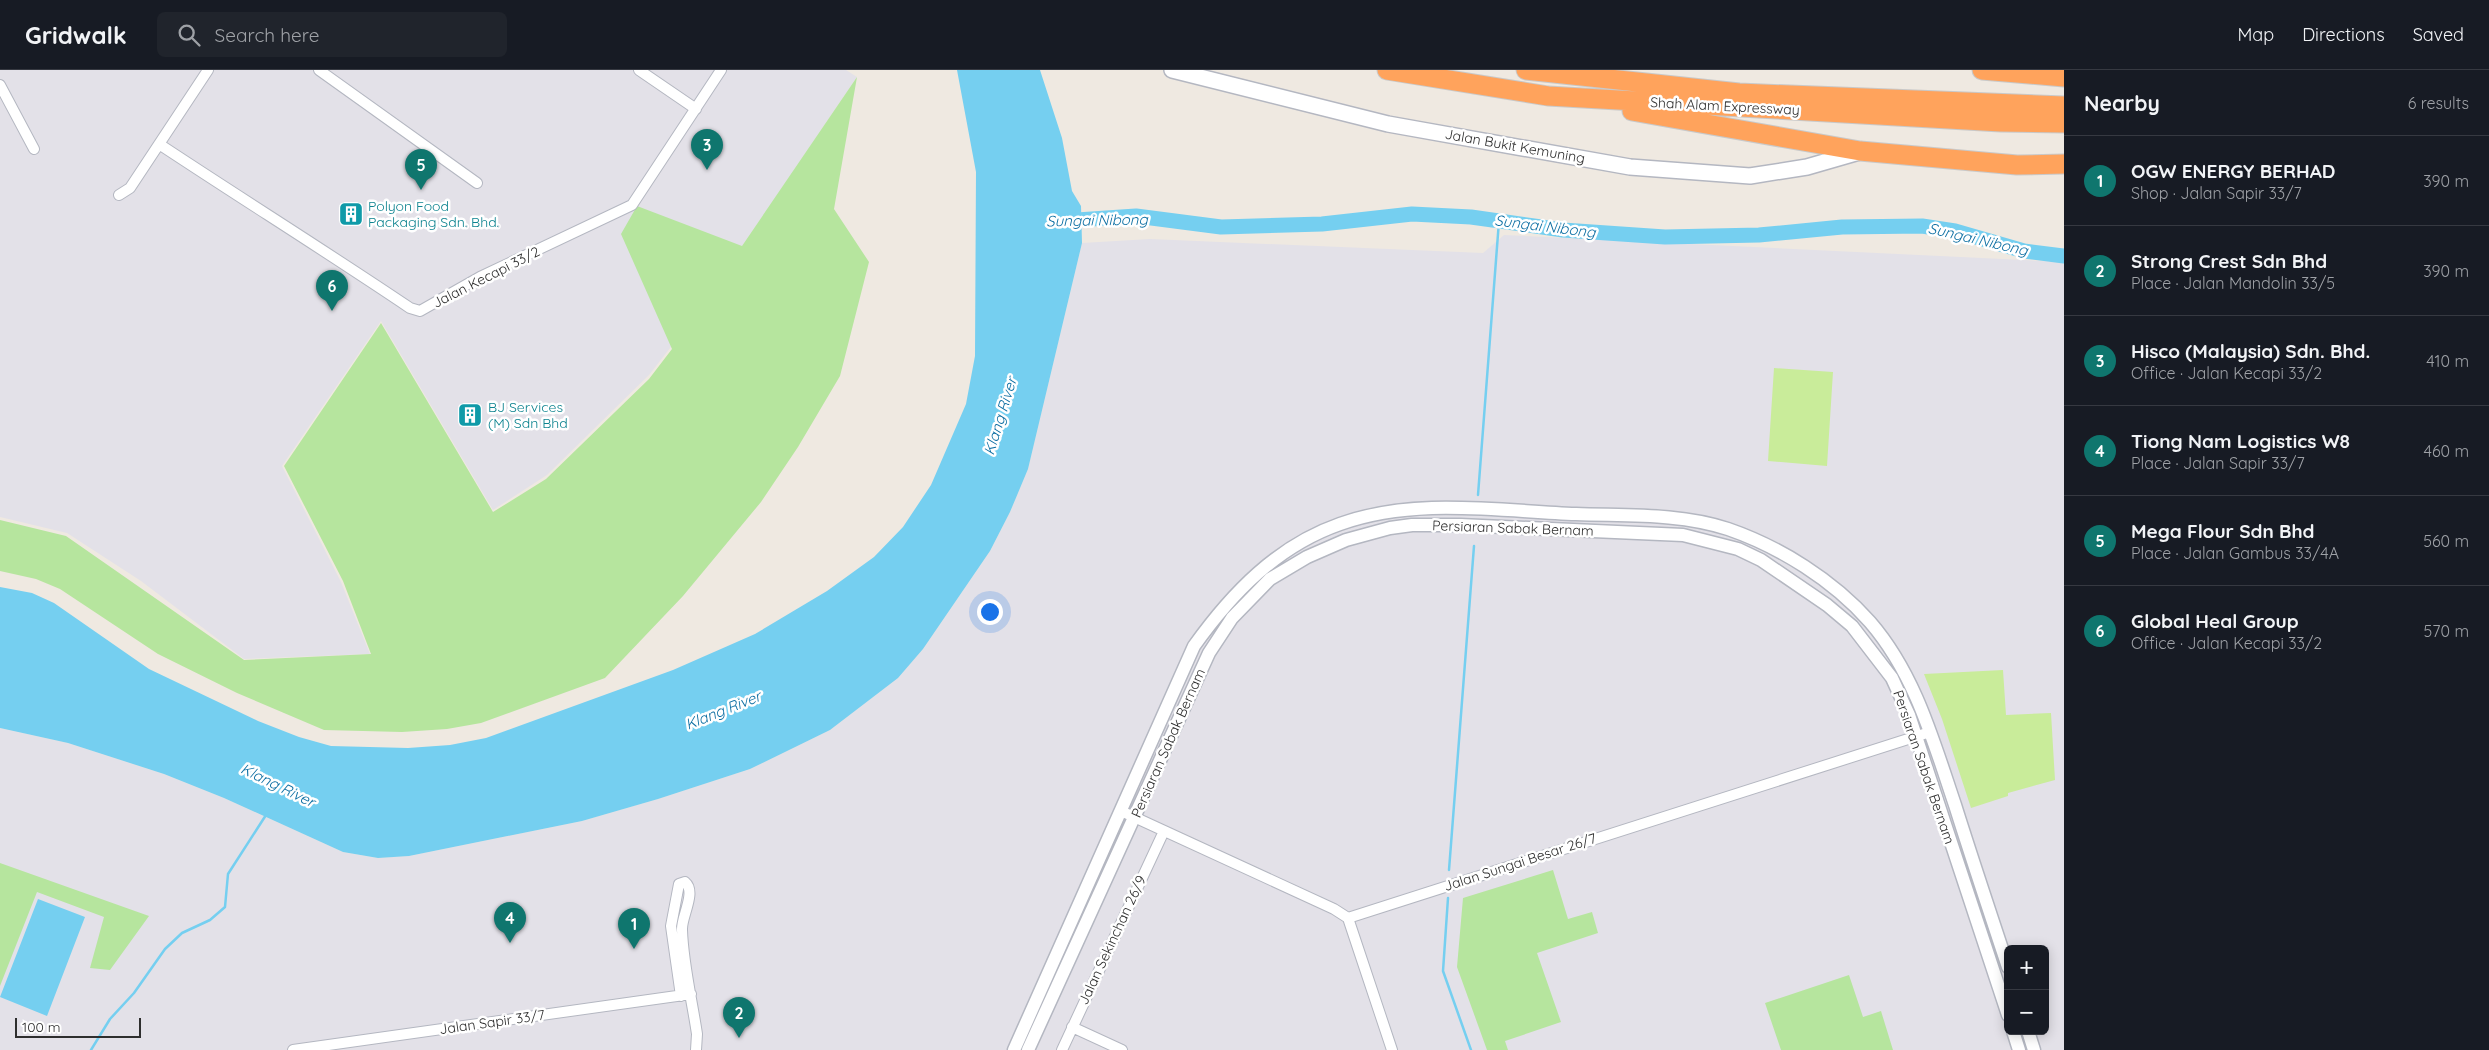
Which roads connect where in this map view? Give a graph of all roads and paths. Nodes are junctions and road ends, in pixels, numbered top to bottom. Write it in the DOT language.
graph roads {
  1 [pos="208,70"];
  2 [pos="319,70"];
  3 [pos="639,70"];
  4 [pos="720,70"];
  5 [pos="1172,70"];
  6 [pos="1387,70"];
  7 [pos="1526,70"];
  8 [pos="1982,70"];
  9 [pos="2064,77"];
  10 [pos="0,85"];
  11 [pos="1548,96"];
  12 [pos="2064,106"];
  13 [pos="696,109"];
  14 [pos="2001,113"];
  15 [pos="2064,123"];
  16 [pos="159,144"];
  17 [pos="34,149"];
  18 [pos="1860,151"];
  19 [pos="2064,158"];
  20 [pos="2044,164"];
  21 [pos="2064,164"];
  22 [pos="2017,165"];
  23 [pos="2064,169"];
  24 [pos="476,183"];
  25 [pos="119,195"];
  26 [pos="1817,574"];
  27 [pos="1808,590"];
  28 [pos="1930,732"];
  29 [pos="1916,736"];
  30 [pos="1122,812"];
  31 [pos="1135,818"];
  32 [pos="1164,831"];
  33 [pos="1348,918"];
  34 [pos="2004,955"];
  35 [pos="686,995"];
  36 [pos="2004,1003"];
  37 [pos="1072,1027"];
  38 [pos="2014,1035"];
  39 [pos="2029,1035"];
  40 [pos="293,1050"];
  41 [pos="696,1050"];
  42 [pos="1014,1050"];
  43 [pos="1028,1050"];
  44 [pos="1062,1050"];
  45 [pos="1122,1050"];
  46 [pos="1392,1050"];
  47 [pos="2019,1050"];
  48 [pos="2034,1050"];
  1 -- 16 [label="street"];
  2 -- 24 [label="street"];
  3 -- 13 [label="street"];
  4 -- 13 [label="street, Jalan Kecapi 33/2"];
  5 -- 18 [label="main road, Jalan Bukit Kemuning"];
  6 -- 11 [label="highway, Shah Alam Expressway"];
  7 -- 14 [label="highway, Shah Alam Expressway"];
  8 -- 9 [label="highway"];
  10 -- 17 [label="street"];
  11 -- 14 [label="highway, Shah Alam Expressway"];
  11 -- 18 [label="highway"];
  12 -- 14 [label="highway, Shah Alam Expressway"];
  13 -- 16 [label="street, Jalan Kecapi 33/2"];
  14 -- 15 [label="highway, Shah Alam Expressway"];
  16 -- 25 [label="street"];
  18 -- 22 [label="highway"];
  19 -- 22 [label="highway"];
  20 -- 21 [label="highway"];
  20 -- 22 [label="highway"];
  20 -- 23 [label="highway"];
  26 -- 27 [label="street"];
  26 -- 28 [label="street, Persiaran Sabak Bernam"];
  26 -- 30 [label="street, Persiaran Sabak Bernam"];
  27 -- 29 [label="street, Persiaran Sabak Bernam"];
  27 -- 31 [label="street, Persiaran Sabak Bernam"];
  28 -- 29 [label="street, Jalan Sungai Besar 26/7"];
  28 -- 34 [label="street, Persiaran Sabak Bernam"];
  29 -- 33 [label="street, Jalan Sungai Besar 26/7"];
  29 -- 36 [label="street, Persiaran Sabak Bernam"];
  30 -- 31 [label="street"];
  30 -- 42 [label="street, Persiaran Sabak Bernam"];
  31 -- 32 [label="street"];
  31 -- 43 [label="street, Persiaran Sabak Bernam"];
  32 -- 33 [label="street"];
  32 -- 37 [label="street, Jalan Sekinchan 26/9"];
  33 -- 46 [label="street"];
  35 -- 35 [label="street"];
  35 -- 40 [label="street, Jalan Sapir 33/7"];
  35 -- 41 [label="street"];
  37 -- 44 [label="street, Jalan Sekinchan 26/9"];
  37 -- 45 [label="street"];
  38 -- 47 [label="street"];
  39 -- 48 [label="street"];
}
